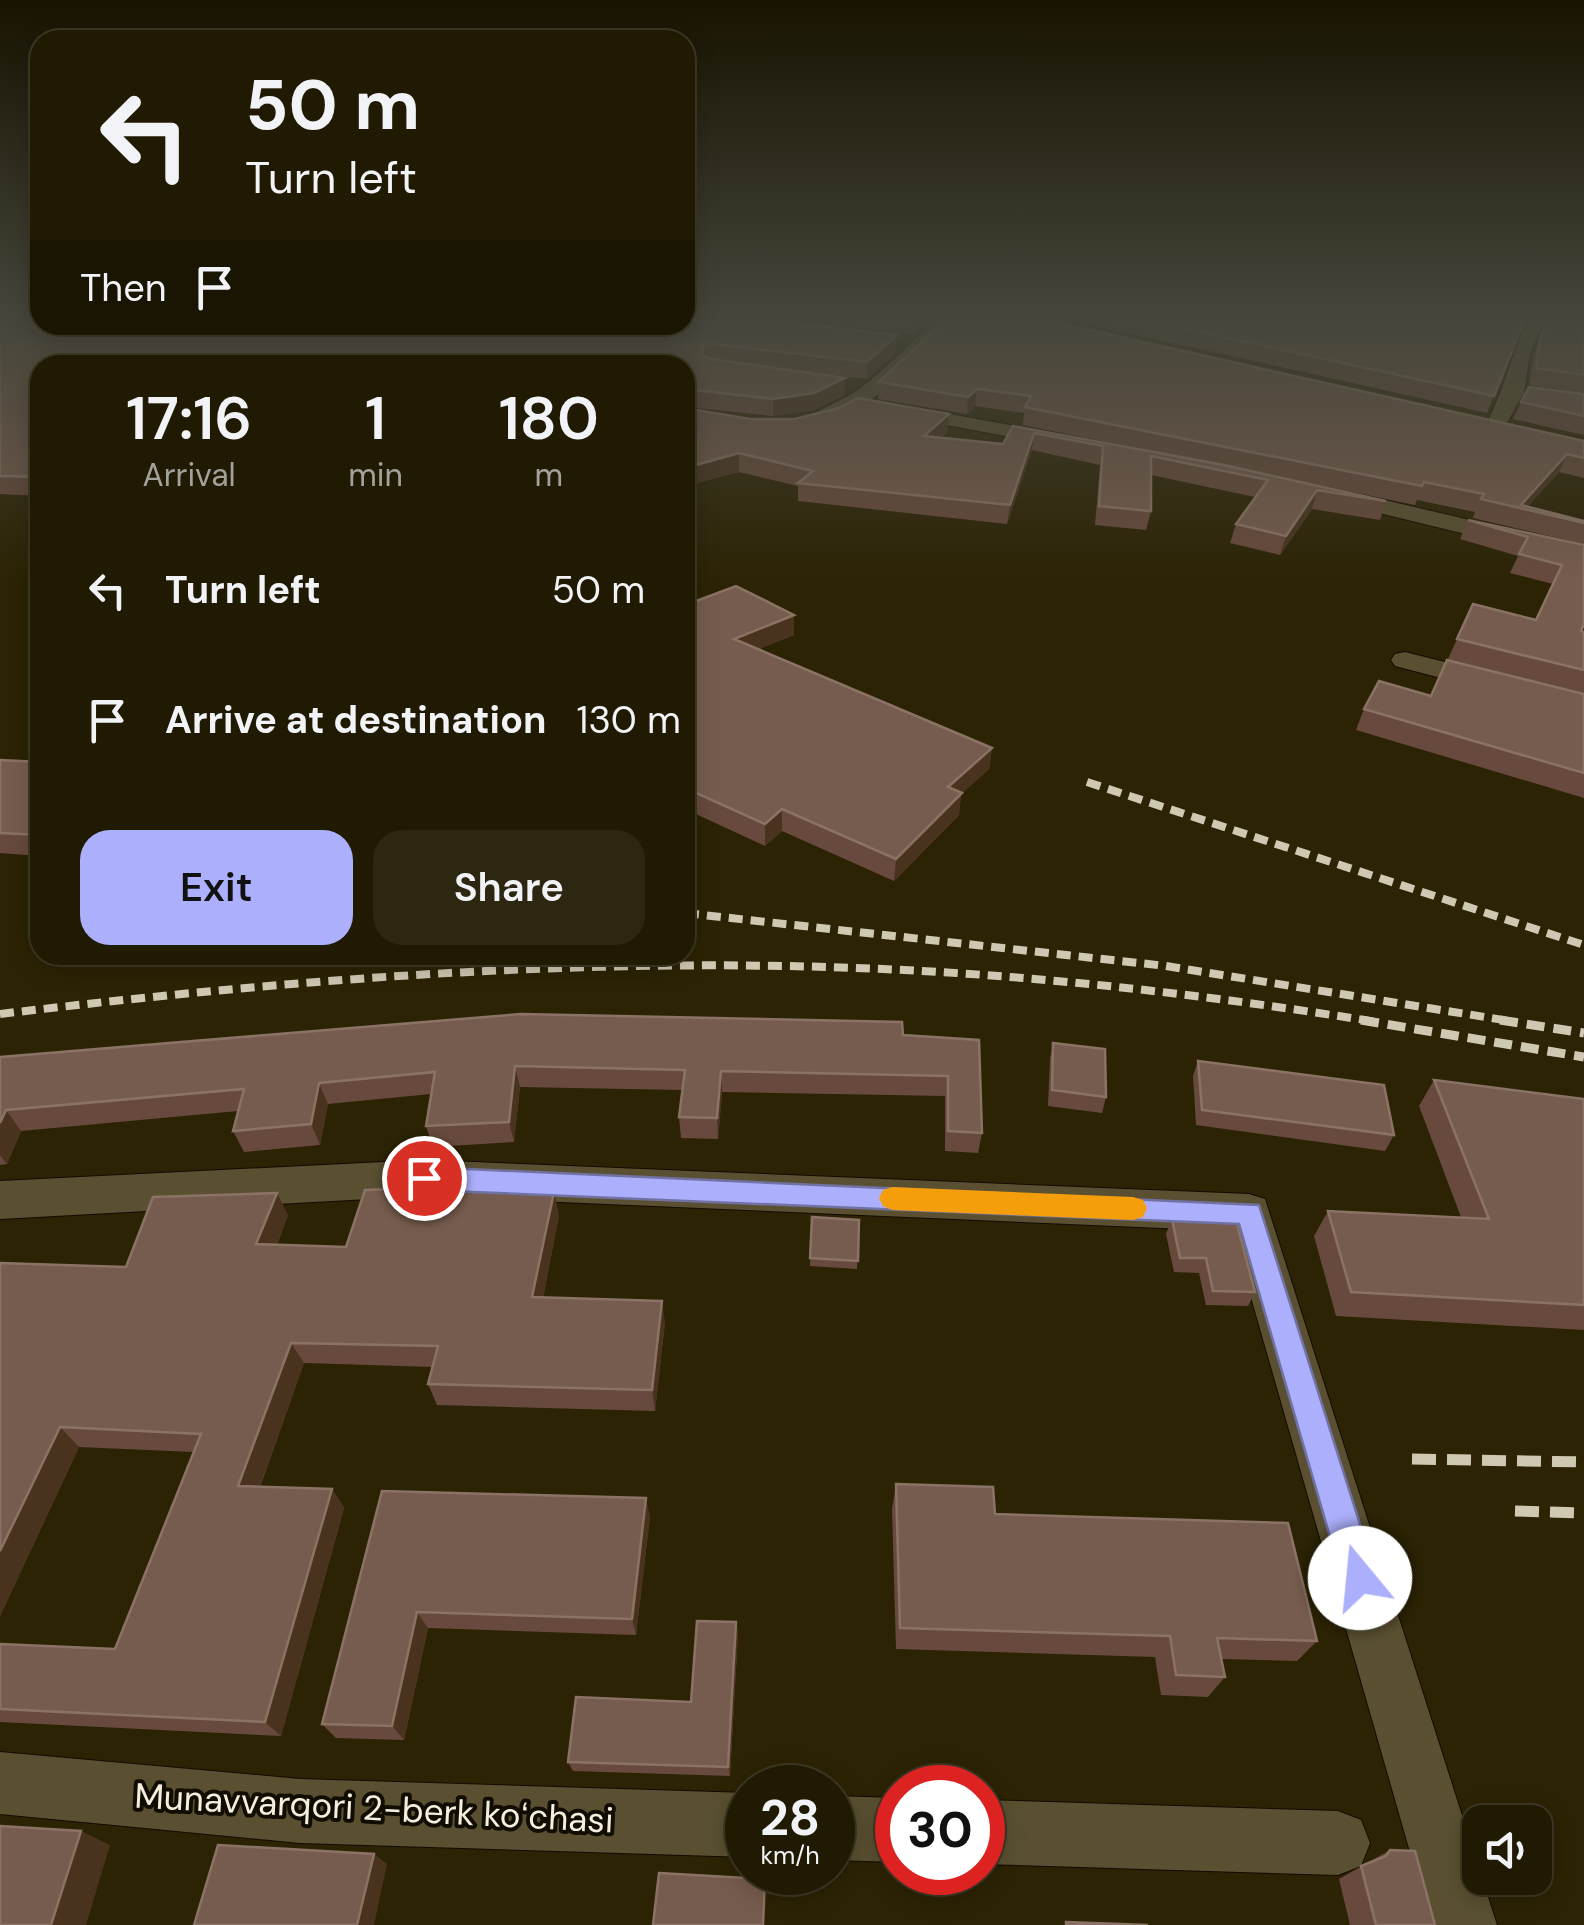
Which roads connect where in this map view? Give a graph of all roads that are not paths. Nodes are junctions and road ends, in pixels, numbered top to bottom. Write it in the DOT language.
graph roads {
  1 [pos="844,404"];
  2 [pos="905,404"];
  3 [pos="1515,404"];
  4 [pos="799,424"];
  5 [pos="1496,428"];
  6 [pos="1090,446"];
  7 [pos="1318,492"];
  8 [pos="1584,555"];
  9 [pos="1405,660"];
  10 [pos="1584,706"];
  11 [pos="0,1200"];
  12 [pos="0,1784"];
  13 [pos="725,1824"];
  14 [pos="1005,1833"];
  15 [pos="1338,1843"];
  16 [pos="1464,1925"];
  1 -- 4 [label="street"];
  2 -- 6 [label="street"];
  3 -- 5 [label="street"];
  7 -- 8 [label="street"];
  9 -- 10 [label="street"];
  11 -- 16 [label="street"];
  12 -- 13 [label="street, Munavvarqori 2-berk koʻchasi"];
  14 -- 15 [label="street"];
}
